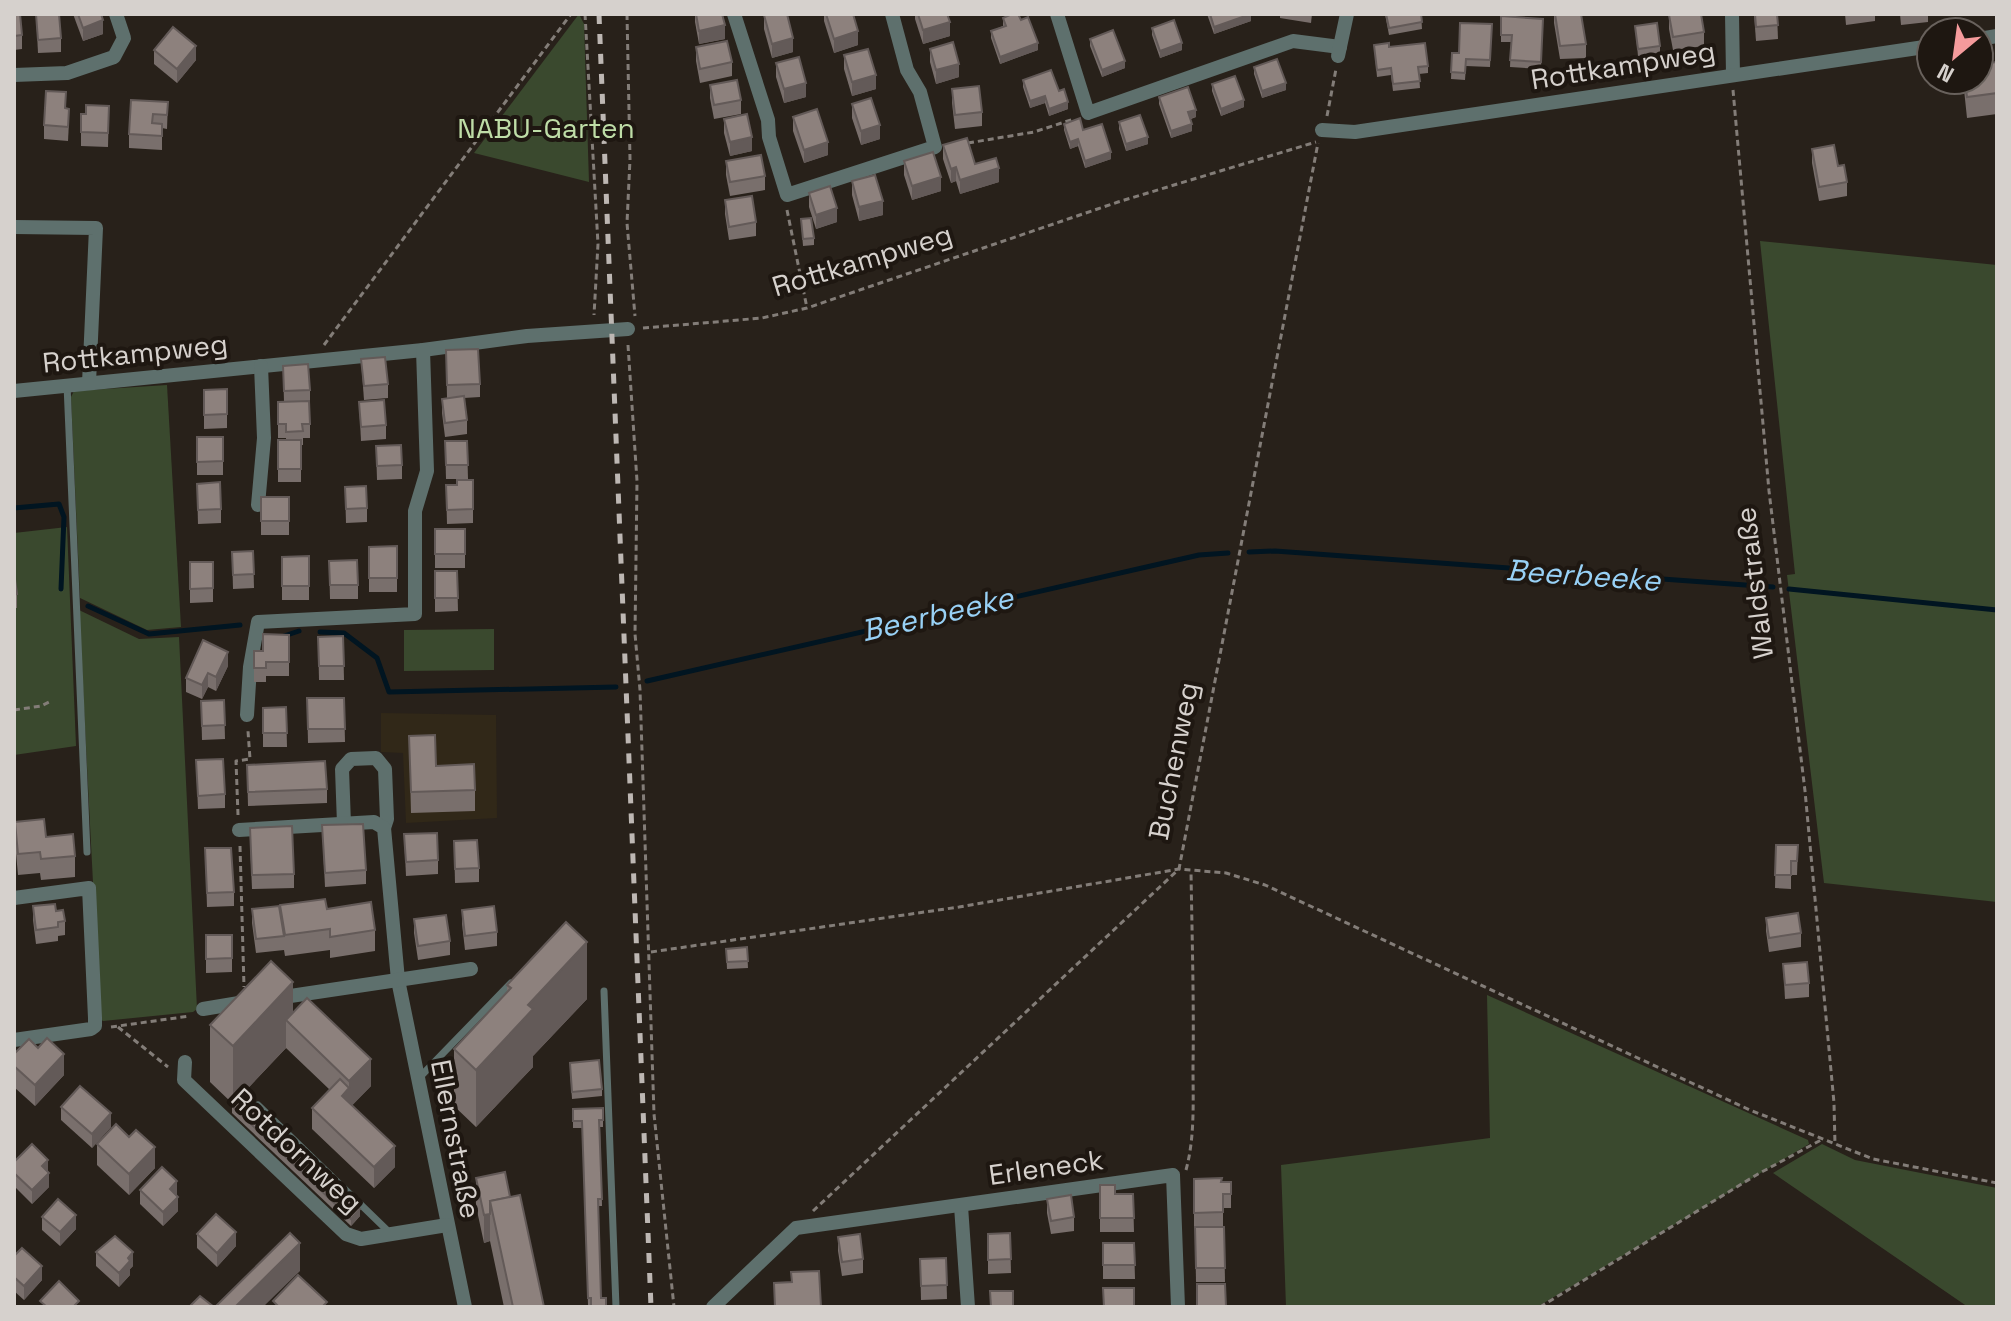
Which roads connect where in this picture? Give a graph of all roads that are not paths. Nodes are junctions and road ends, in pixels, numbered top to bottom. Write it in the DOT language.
graph roads {
  1 [pos="116,14"];
  2 [pos="734,14"];
  3 [pos="892,14"];
  4 [pos="1057,14"];
  5 [pos="1347,14"];
  6 [pos="1732,14"];
  7 [pos="1915,48"];
  8 [pos="14,75"];
  9 [pos="1733,75"];
  10 [pos="1320,135"];
  11 [pos="14,227"];
  12 [pos="632,329"];
  13 [pos="423,350"];
  14 [pos="261,366"];
  15 [pos="89,383"];
  16 [pos="67,385"];
  17 [pos="14,391"];
  18 [pos="258,505"];
  19 [pos="247,715"];
  20 [pos="344,824"];
  21 [pos="384,828"];
  22 [pos="239,830"];
  23 [pos="87,852"];
  24 [pos="14,898"];
  25 [pos="471,969"];
  26 [pos="398,980"];
  27 [pos="511,983"];
  28 [pos="604,991"];
  29 [pos="203,1009"];
  30 [pos="14,1040"];
  31 [pos="185,1062"];
  32 [pos="418,1079"];
  33 [pos="258,1105"];
  34 [pos="961,1206"];
  35 [pos="447,1225"];
  36 [pos="391,1234"];
  37 [pos="465,1307"];
  38 [pos="616,1307"];
  39 [pos="713,1307"];
  40 [pos="968,1307"];
  41 [pos="1178,1307"];
  1 -- 8 [label="street"];
  2 -- 3 [label="street"];
  4 -- 5 [label="street"];
  6 -- 9 [label="street"];
  7 -- 9 [label="street, Rottkampweg"];
  9 -- 10 [label="street, Rottkampweg"];
  11 -- 15 [label="street"];
  12 -- 13 [label="street, Rottkampweg"];
  13 -- 14 [label="street, Rottkampweg"];
  13 -- 19 [label="street"];
  14 -- 15 [label="street, Rottkampweg"];
  14 -- 18 [label="street, Rottkampweg"];
  15 -- 16 [label="street, Rottkampweg"];
  16 -- 17 [label="street, Rottkampweg"];
  16 -- 23 [label="lane"];
  20 -- 21 [label="street"];
  20 -- 21 [label="street, Ellernstraße"];
  20 -- 22 [label="street"];
  21 -- 26 [label="street, Ellernstraße"];
  24 -- 30 [label="street"];
  25 -- 26 [label="street"];
  26 -- 29 [label="street"];
  26 -- 32 [label="street, Ellernstraße"];
  27 -- 32 [label="lane"];
  28 -- 38 [label="lane"];
  31 -- 36 [label="street, Rotdornweg"];
  32 -- 35 [label="street, Ellernstraße"];
  33 -- 36 [label="lane"];
  34 -- 39 [label="street, Erleneck"];
  34 -- 40 [label="street"];
  34 -- 41 [label="street, Erleneck"];
  35 -- 36 [label="street, Rotdornweg"];
  35 -- 37 [label="street, Ellernstraße"];
}
